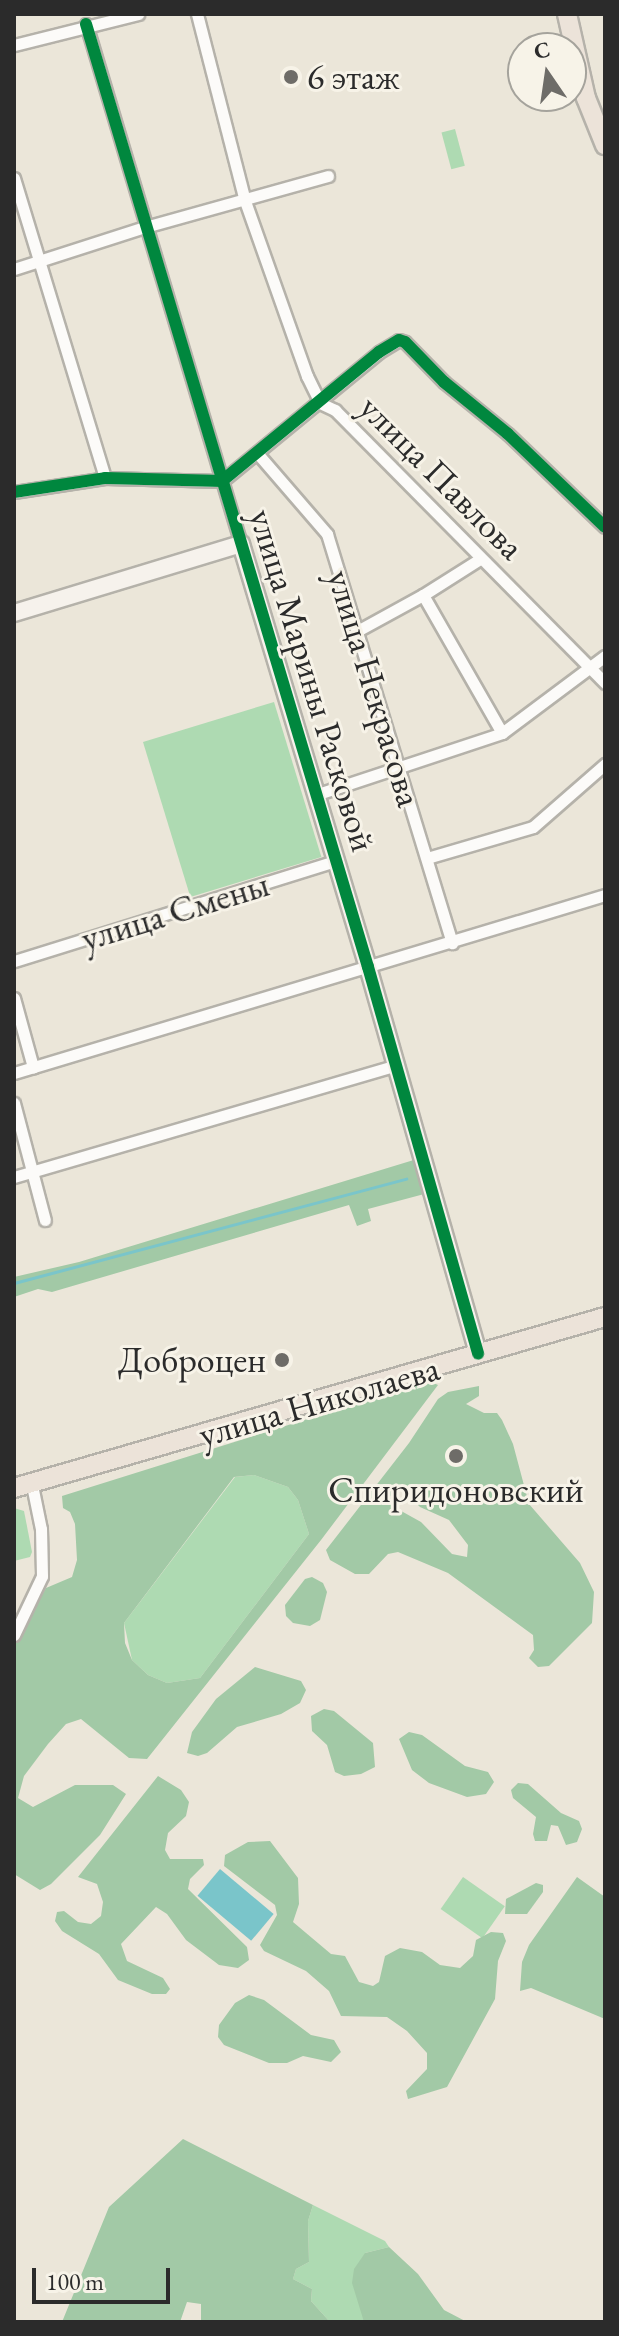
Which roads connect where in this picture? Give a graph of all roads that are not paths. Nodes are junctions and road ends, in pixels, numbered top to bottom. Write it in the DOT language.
graph roads {
  1 [pos="138,14"];
  2 [pos="197,14"];
  3 [pos="567,14"];
  4 [pos="86,24"];
  5 [pos="14,45"];
  6 [pos="605,145"];
  7 [pos="328,176"];
  8 [pos="14,178"];
  9 [pos="245,201"];
  10 [pos="145,227"];
  11 [pos="39,261"];
  12 [pos="14,269"];
  13 [pos="320,403"];
  14 [pos="258,454"];
  15 [pos="105,478"];
  16 [pos="222,481"];
  17 [pos="14,492"];
  18 [pos="605,527"];
  19 [pos="241,544"];
  20 [pos="480,559"];
  21 [pos="423,595"];
  22 [pos="14,613"];
  23 [pos="359,630"];
  24 [pos="605,656"];
  25 [pos="592,669"];
  26 [pos="605,683"];
  27 [pos="502,733"];
  28 [pos="605,764"];
  29 [pos="399,768"];
  30 [pos="315,795"];
  31 [pos="427,858"];
  32 [pos="335,861"];
  33 [pos="605,895"];
  34 [pos="452,943"];
  35 [pos="14,961"];
  36 [pos="368,967"];
  37 [pos="14,998"];
  38 [pos="396,1065"];
  39 [pos="33,1067"];
  40 [pos="14,1073"];
  41 [pos="14,1103"];
  42 [pos="32,1171"];
  43 [pos="14,1177"];
  44 [pos="45,1220"];
  45 [pos="605,1317"];
  46 [pos="478,1354"];
  47 [pos="23,1487"];
  48 [pos="14,1635"];
  1 -- 4 [label="street"];
  2 -- 9 [label="street, улица Павлова"];
  3 -- 6 [label="main road"];
  4 -- 5 [label="street"];
  4 -- 10 [label="street, улица Марины Расковой"];
  7 -- 9 [label="street"];
  8 -- 11 [label="street"];
  9 -- 10 [label="street"];
  9 -- 13 [label="street, улица Павлова"];
  10 -- 11 [label="street"];
  10 -- 16 [label="street, улица Марины Расковой"];
  11 -- 12 [label="street"];
  11 -- 15 [label="street"];
  13 -- 14 [label="street"];
  13 -- 18 [label="street"];
  13 -- 20 [label="street, улица Павлова"];
  14 -- 16 [label="street"];
  14 -- 23 [label="street, улица Некрасова"];
  15 -- 16 [label="street"];
  15 -- 17 [label="street"];
  16 -- 19 [label="street, улица Марины Расковой"];
  19 -- 22 [label="street"];
  19 -- 30 [label="street, улица Марины Расковой"];
  20 -- 21 [label="street"];
  20 -- 25 [label="street, улица Павлова"];
  21 -- 23 [label="street"];
  21 -- 27 [label="street"];
  23 -- 29 [label="street, улица Некрасова"];
  24 -- 25 [label="street"];
  25 -- 26 [label="street, улица Павлова"];
  25 -- 27 [label="street"];
  27 -- 29 [label="street"];
  28 -- 31 [label="street"];
  29 -- 30 [label="street"];
  29 -- 31 [label="street, улица Некрасова"];
  30 -- 32 [label="street, улица Марины Расковой"];
  31 -- 34 [label="street, улица Некрасова"];
  32 -- 35 [label="street, улица Смены"];
  32 -- 36 [label="street, улица Марины Расковой"];
  33 -- 34 [label="street"];
  34 -- 36 [label="street"];
  36 -- 38 [label="street, улица Марины Расковой"];
  36 -- 39 [label="street"];
  37 -- 39 [label="street"];
  38 -- 42 [label="street"];
  38 -- 46 [label="street, улица Марины Расковой"];
  39 -- 40 [label="street"];
  41 -- 42 [label="street"];
  42 -- 43 [label="street"];
  42 -- 44 [label="street"];
  45 -- 46 [label="main road, улица Николаева"];
  46 -- 47 [label="main road, улица Николаева"];
  47 -- 48 [label="street"];
}
